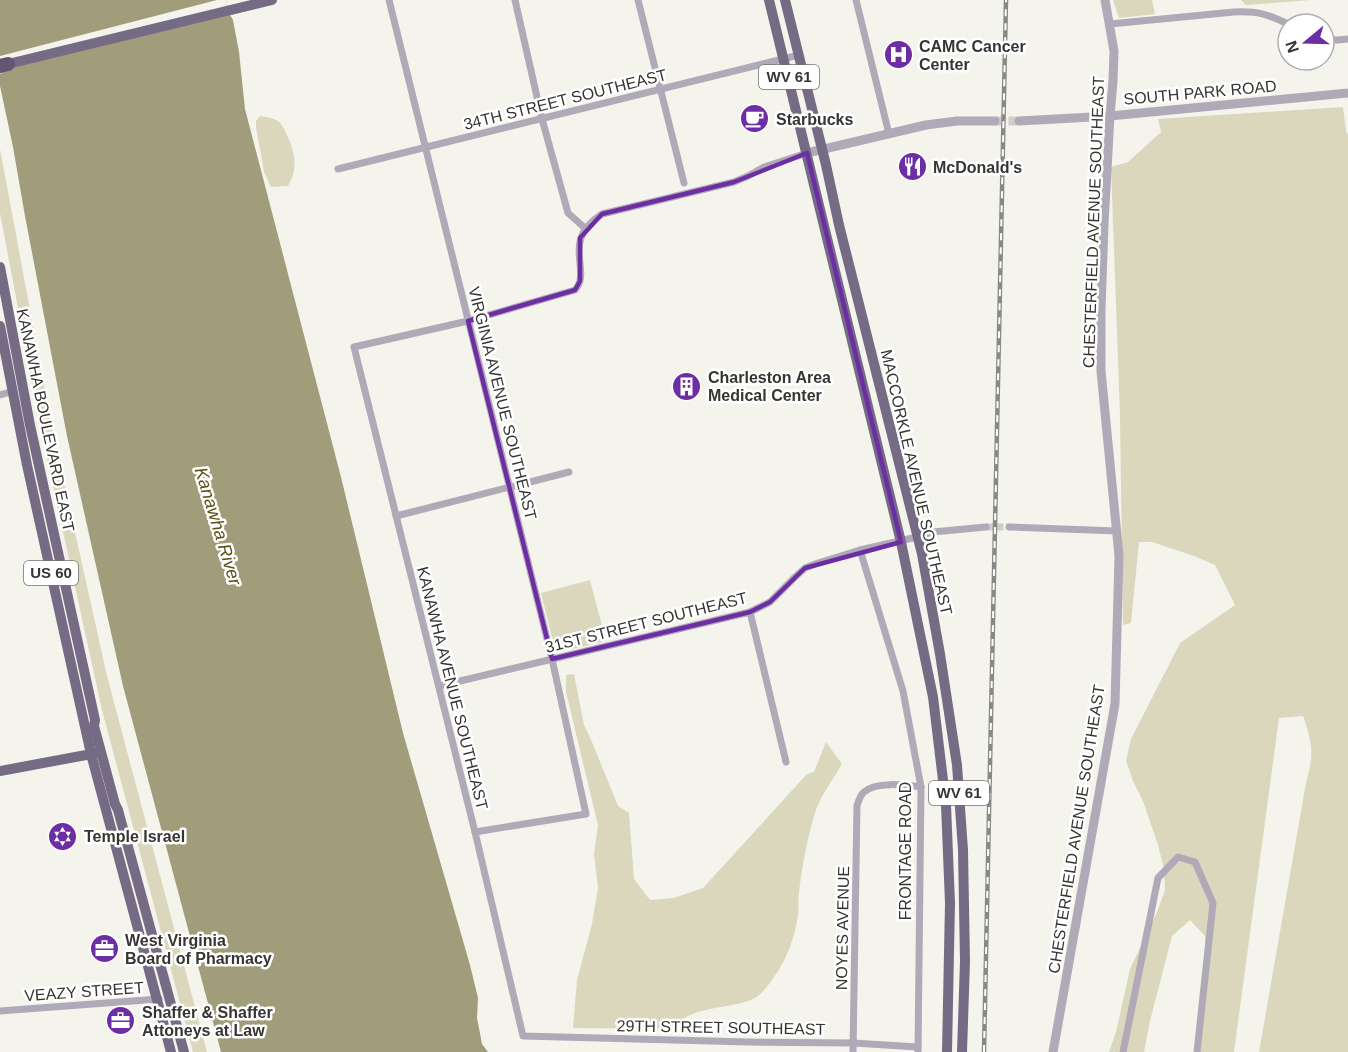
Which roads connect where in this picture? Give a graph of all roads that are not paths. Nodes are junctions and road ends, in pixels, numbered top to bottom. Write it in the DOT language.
graph roads {
  1 [pos="272,0"];
  2 [pos="389,0"];
  3 [pos="515,0"];
  4 [pos="638,0"];
  5 [pos="769,0"];
  6 [pos="785,0"];
  7 [pos="856,0"];
  8 [pos="1105,0"];
  9 [pos="1276,19"];
  10 [pos="1110,24"];
  11 [pos="799,55"];
  12 [pos="784,58"];
  13 [pos="3,66"];
  14 [pos="660,89"];
  15 [pos="1348,93"];
  16 [pos="1110,116"];
  17 [pos="542,119"];
  18 [pos="995,121"];
  19 [pos="1018,121"];
  20 [pos="890,134"];
  21 [pos="426,148"];
  22 [pos="822,149"];
  23 [pos="807,153"];
  24 [pos="338,170"];
  25 [pos="684,183"];
  26 [pos="586,229"];
  27 [pos="0,267"];
  28 [pos="468,321"];
  29 [pos="0,326"];
  30 [pos="17,390"];
  31 [pos="0,395"];
  32 [pos="569,472"];
  33 [pos="510,487"];
  34 [pos="396,516"];
  35 [pos="986,526"];
  36 [pos="1009,527"];
  37 [pos="1117,531"];
  38 [pos="917,537"];
  39 [pos="901,542"];
  40 [pos="860,550"];
  41 [pos="750,612"];
  42 [pos="552,659"];
  43 [pos="439,686"];
  44 [pos="95,720"];
  45 [pos="96,753"];
  46 [pos="786,762"];
  47 [pos="0,771"];
  48 [pos="921,787"];
  49 [pos="118,810"];
  50 [pos="475,832"];
  51 [pos="171,998"];
  52 [pos="158,999"];
  53 [pos="0,1011"];
  54 [pos="523,1036"];
  55 [pos="748,1042"];
  56 [pos="853,1043"];
  57 [pos="918,1049"];
  58 [pos="1054,1051"];
  59 [pos="171,1052"];
  60 [pos="184,1052"];
  61 [pos="748,1052"];
  62 [pos="853,1052"];
  63 [pos="947,1052"];
  64 [pos="962,1052"];
  65 [pos="1123,1052"];
  66 [pos="1197,1052"];
  1 -- 13 [label="main road"];
  2 -- 21 [label="street, VIRGINIA AVENUE SOUTHEAST"];
  3 -- 17 [label="street"];
  4 -- 14 [label="street"];
  5 -- 12 [label="main road, MACCORKLE AVENUE SOUTHEAST / WV 61"];
  6 -- 11 [label="main road, MACCORKLE AVENUE SOUTHEAST / WV 61"];
  7 -- 20 [label="street"];
  8 -- 10 [label="street, CHESTERFIELD AVENUE SOUTHEAST"];
  9 -- 10 [label="street"];
  10 -- 16 [label="street, CHESTERFIELD AVENUE SOUTHEAST"];
  11 -- 12 [label="street, 34TH STREET SOUTHEAST"];
  11 -- 22 [label="main road, MACCORKLE AVENUE SOUTHEAST / WV 61"];
  12 -- 14 [label="street, 34TH STREET SOUTHEAST"];
  12 -- 23 [label="main road, MACCORKLE AVENUE SOUTHEAST / WV 61"];
  14 -- 17 [label="street, 34TH STREET SOUTHEAST"];
  14 -- 25 [label="street"];
  15 -- 16 [label="street, SOUTH PARK ROAD"];
  16 -- 19 [label="street, SOUTH PARK ROAD"];
  16 -- 37 [label="street, CHESTERFIELD AVENUE SOUTHEAST"];
  17 -- 21 [label="street, 34TH STREET SOUTHEAST"];
  17 -- 26 [label="street"];
  18 -- 20 [label="street"];
  20 -- 22 [label="street"];
  21 -- 24 [label="street, 34TH STREET SOUTHEAST"];
  21 -- 28 [label="street, VIRGINIA AVENUE SOUTHEAST"];
  22 -- 23 [label="street"];
  22 -- 38 [label="main road, MACCORKLE AVENUE SOUTHEAST / WV 61"];
  23 -- 26 [label="street"];
  23 -- 39 [label="main road, MACCORKLE AVENUE SOUTHEAST / WV 61"];
  26 -- 28 [label="street"];
  27 -- 30 [label="main road, KANAWHA BOULEVARD EAST / US 60"];
  28 -- 33 [label="street, VIRGINIA AVENUE SOUTHEAST"];
  28 -- 34 [label="street, KANAWHA AVENUE SOUTHEAST"];
  29 -- 30 [label="main road, KANAWHA BOULEVARD EAST / US 60"];
  30 -- 31 [label="street"];
  30 -- 44 [label="main road, KANAWHA BOULEVARD EAST / US 60"];
  30 -- 45 [label="main road, KANAWHA BOULEVARD EAST / US 60"];
  32 -- 33 [label="street"];
  33 -- 34 [label="street"];
  33 -- 42 [label="street, VIRGINIA AVENUE SOUTHEAST"];
  34 -- 43 [label="street, KANAWHA AVENUE SOUTHEAST"];
  35 -- 38 [label="street, 31ST STREET SOUTHEAST"];
  36 -- 37 [label="street"];
  37 -- 58 [label="street, CHESTERFIELD AVENUE SOUTHEAST"];
  38 -- 39 [label="street, 31ST STREET SOUTHEAST"];
  38 -- 64 [label="main road, MACCORKLE AVENUE SOUTHEAST / WV 61"];
  39 -- 40 [label="street, 31ST STREET SOUTHEAST"];
  39 -- 63 [label="main road, MACCORKLE AVENUE SOUTHEAST / WV 61"];
  40 -- 41 [label="street, 31ST STREET SOUTHEAST"];
  40 -- 48 [label="street, FRONTAGE ROAD"];
  41 -- 42 [label="street, 31ST STREET SOUTHEAST"];
  41 -- 46 [label="street"];
  42 -- 43 [label="street, 31ST STREET SOUTHEAST"];
  42 -- 50 [label="street, VIRGINIA AVENUE SOUTHEAST"];
  43 -- 50 [label="street, KANAWHA AVENUE SOUTHEAST"];
  44 -- 45 [label="main road, KANAWHA BOULEVARD EAST / US 60"];
  44 -- 49 [label="main road, KANAWHA BOULEVARD EAST / US 60"];
  45 -- 47 [label="main road"];
  45 -- 49 [label="main road, KANAWHA BOULEVARD EAST / US 60"];
  45 -- 52 [label="main road, KANAWHA BOULEVARD EAST / US 60"];
  48 -- 56 [label="street, NOYES AVENUE"];
  48 -- 57 [label="street, FRONTAGE ROAD"];
  49 -- 51 [label="main road, KANAWHA BOULEVARD EAST / US 60"];
  50 -- 54 [label="street, KANAWHA AVENUE SOUTHEAST"];
  51 -- 52 [label="street, VEAZY STREET"];
  51 -- 60 [label="main road, KANAWHA BOULEVARD EAST / US 60"];
  52 -- 53 [label="street, VEAZY STREET"];
  52 -- 59 [label="main road, KANAWHA BOULEVARD EAST / US 60"];
  54 -- 55 [label="street, 29TH STREET SOUTHEAST"];
  55 -- 56 [label="street, 29TH STREET SOUTHEAST"];
  55 -- 61 [label="street"];
  56 -- 57 [label="street, 29TH STREET SOUTHEAST"];
  56 -- 62 [label="street, NOYES AVENUE"];
  65 -- 66 [label="street"];
}
